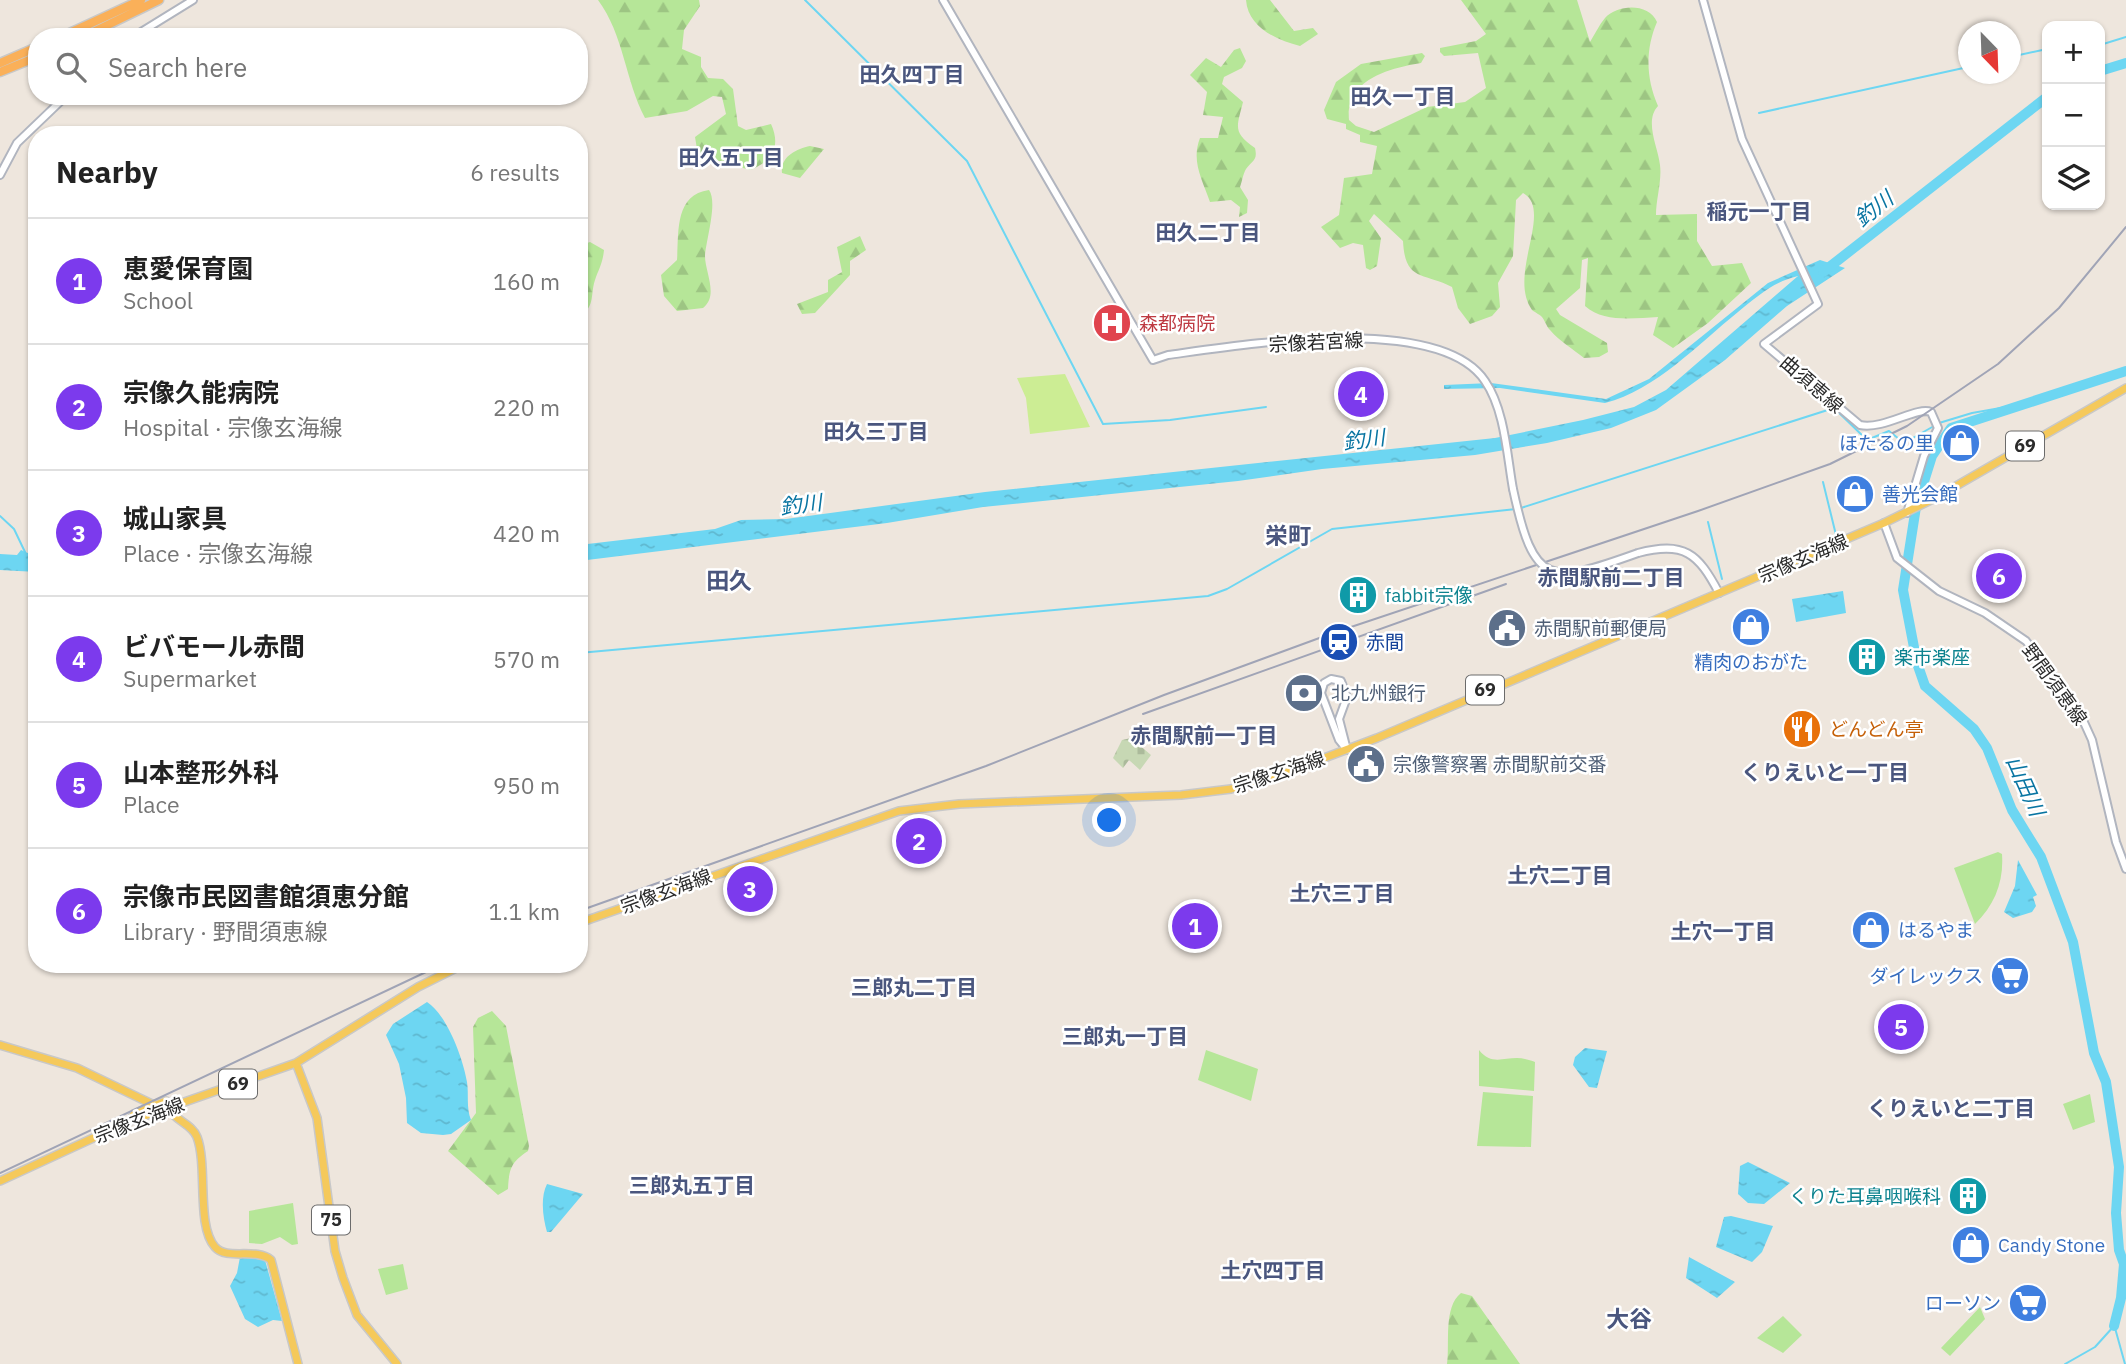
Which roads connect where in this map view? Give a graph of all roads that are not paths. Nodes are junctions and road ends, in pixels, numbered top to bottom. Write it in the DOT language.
graph roads {
  1 [pos="141,0"];
  2 [pos="159,0"];
  3 [pos="193,0"];
  4 [pos="943,0"];
  5 [pos="1703,0"];
  6 [pos="80,28"];
  7 [pos="101,28"];
  8 [pos="148,28"];
  9 [pos="28,51"];
  10 [pos="28,61"];
  11 [pos="0,63"];
  12 [pos="0,72"];
  13 [pos="57,105"];
  14 [pos="35,126"];
  15 [pos="28,132"];
  16 [pos="0,175"];
  17 [pos="2126,388"];
  18 [pos="1908,512"];
  19 [pos="1884,523"];
  20 [pos="1719,593"];
  21 [pos="1347,750"];
  22 [pos="2126,869"];
  23 [pos="588,920"];
  24 [pos="446,973"];
  25 [pos="0,1045"];
  26 [pos="296,1063"];
  27 [pos="154,1105"];
  28 [pos="169,1107"];
  29 [pos="130,1121"];
  30 [pos="0,1181"];
  31 [pos="298,1364"];
  32 [pos="397,1364"];
  1 -- 6 [label="highway"];
  2 -- 7 [label="highway"];
  3 -- 8 [label="main road"];
  4 -- 20 [label="main road, 宗像若宮線, bridge"];
  5 -- 18 [label="main road, 曲須恵線"];
  9 -- 11 [label="highway"];
  10 -- 12 [label="highway"];
  13 -- 14 [label="main road"];
  15 -- 16 [label="main road"];
  17 -- 18 [label="main road, 宗像玄海線 / 69"];
  18 -- 19 [label="main road, 宗像玄海線 / 69"];
  19 -- 20 [label="main road, 宗像玄海線 / 69"];
  19 -- 22 [label="main road, 野間須恵線"];
  20 -- 21 [label="main road, 宗像玄海線 / 69"];
  21 -- 21 [label="main road"];
  21 -- 23 [label="main road, 宗像玄海線 / 69"];
  24 -- 26 [label="main road, 宗像玄海線 / 69"];
  25 -- 27 [label="main road"];
  26 -- 28 [label="main road, 宗像玄海線 / 69"];
  26 -- 32 [label="main road, 75"];
  27 -- 28 [label="main road"];
  27 -- 29 [label="main road"];
  28 -- 29 [label="main road, 宗像玄海線 / 69"];
  28 -- 31 [label="main road"];
  29 -- 30 [label="main road, 宗像玄海線 / 69"];
}
